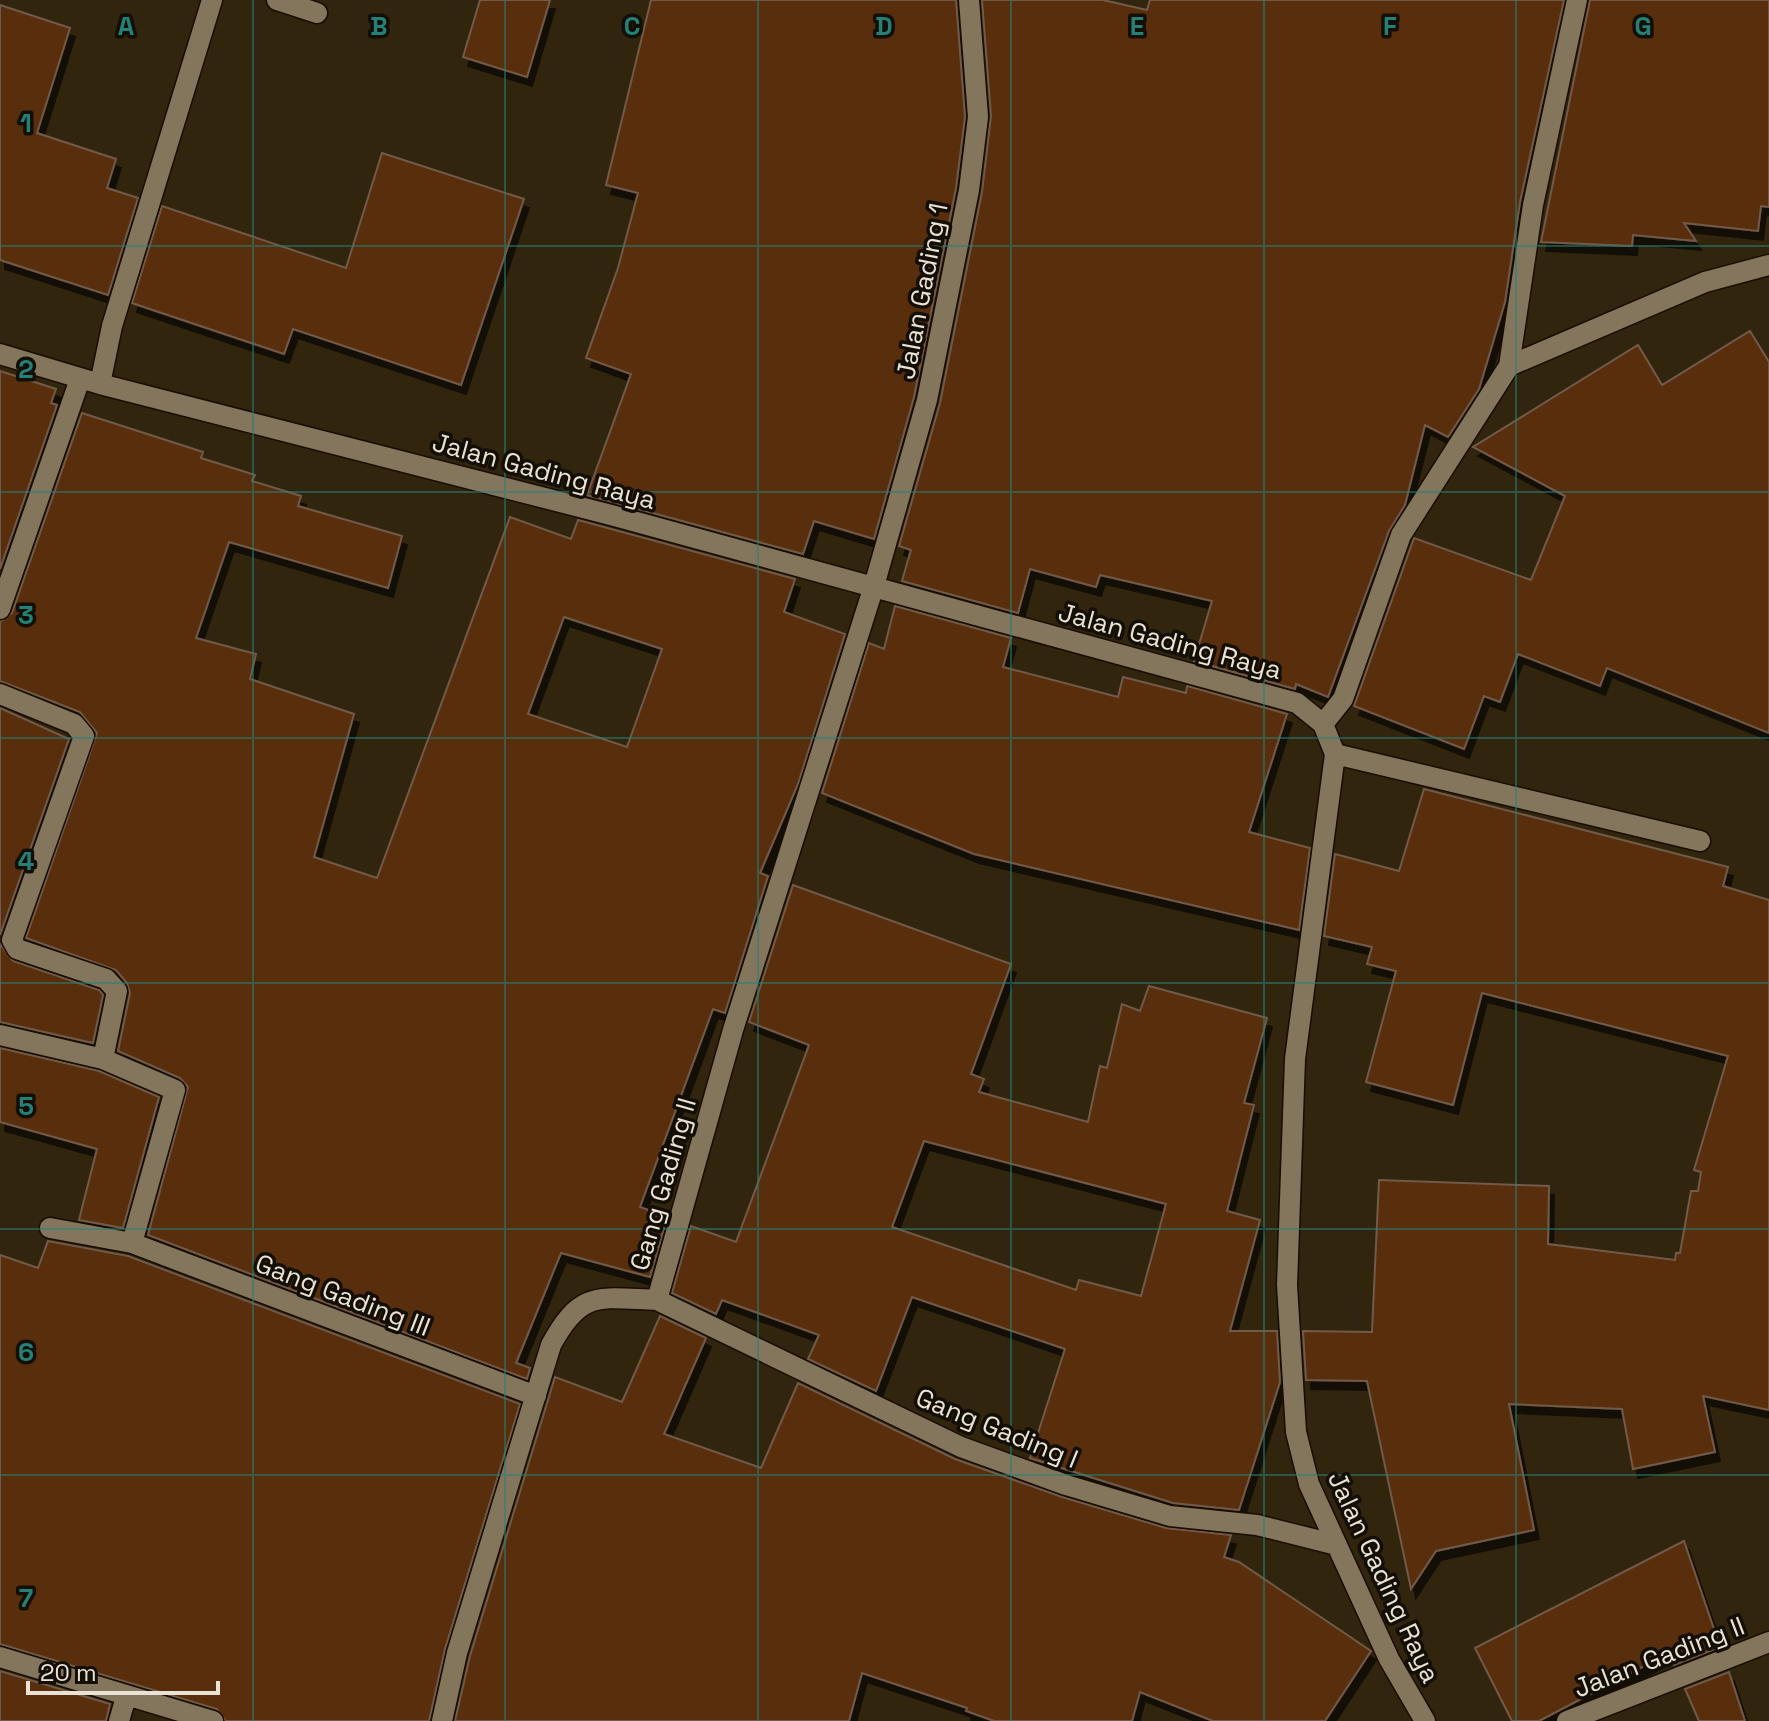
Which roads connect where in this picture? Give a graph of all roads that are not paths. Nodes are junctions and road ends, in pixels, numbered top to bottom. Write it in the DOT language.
graph roads {
  1 [pos="212,0"];
  2 [pos="277,0"];
  3 [pos="969,0"];
  4 [pos="1577,0"];
  5 [pos="317,13"];
  6 [pos="1769,265"];
  7 [pos="0,354"];
  8 [pos="1509,366"];
  9 [pos="80,379"];
  10 [pos="100,384"];
  11 [pos="874,586"];
  12 [pos="0,609"];
  13 [pos="0,694"];
  14 [pos="1323,724"];
  15 [pos="1335,754"];
  16 [pos="1700,841"];
  17 [pos="0,1035"];
  18 [pos="103,1059"];
  19 [pos="50,1228"];
  20 [pos="132,1243"];
  21 [pos="657,1300"];
  22 [pos="536,1396"];
  23 [pos="1337,1545"];
  24 [pos="1769,1642"];
  25 [pos="0,1657"];
  26 [pos="126,1697"];
  27 [pos="119,1721"];
  28 [pos="213,1721"];
  29 [pos="442,1721"];
  30 [pos="1425,1721"];
  31 [pos="1567,1721"];
  1 -- 10 [label="street"];
  2 -- 5 [label="street"];
  3 -- 11 [label="street, Jalan Gading 1"];
  4 -- 8 [label="street"];
  6 -- 8 [label="street"];
  7 -- 9 [label="street, Jalan Gading Raya"];
  8 -- 14 [label="street"];
  9 -- 10 [label="street, Jalan Gading Raya"];
  9 -- 12 [label="street"];
  10 -- 11 [label="street, Jalan Gading Raya"];
  11 -- 14 [label="street, Jalan Gading Raya"];
  11 -- 21 [label="street, Gang Gading II"];
  13 -- 18 [label="street"];
  14 -- 15 [label="street, Jalan Gading Raya"];
  15 -- 16 [label="street"];
  15 -- 23 [label="street, Jalan Gading Raya"];
  17 -- 18 [label="street"];
  18 -- 20 [label="street"];
  19 -- 20 [label="street, Gang Gading III"];
  20 -- 22 [label="street, Gang Gading III"];
  21 -- 22 [label="street, Gang Gading II"];
  21 -- 23 [label="street, Gang Gading I"];
  22 -- 29 [label="street, Gang Gading II"];
  23 -- 30 [label="street, Jalan Gading Raya"];
  24 -- 31 [label="street, Jalan Gading II"];
  25 -- 26 [label="street"];
  26 -- 27 [label="street"];
  26 -- 28 [label="street"];
}
